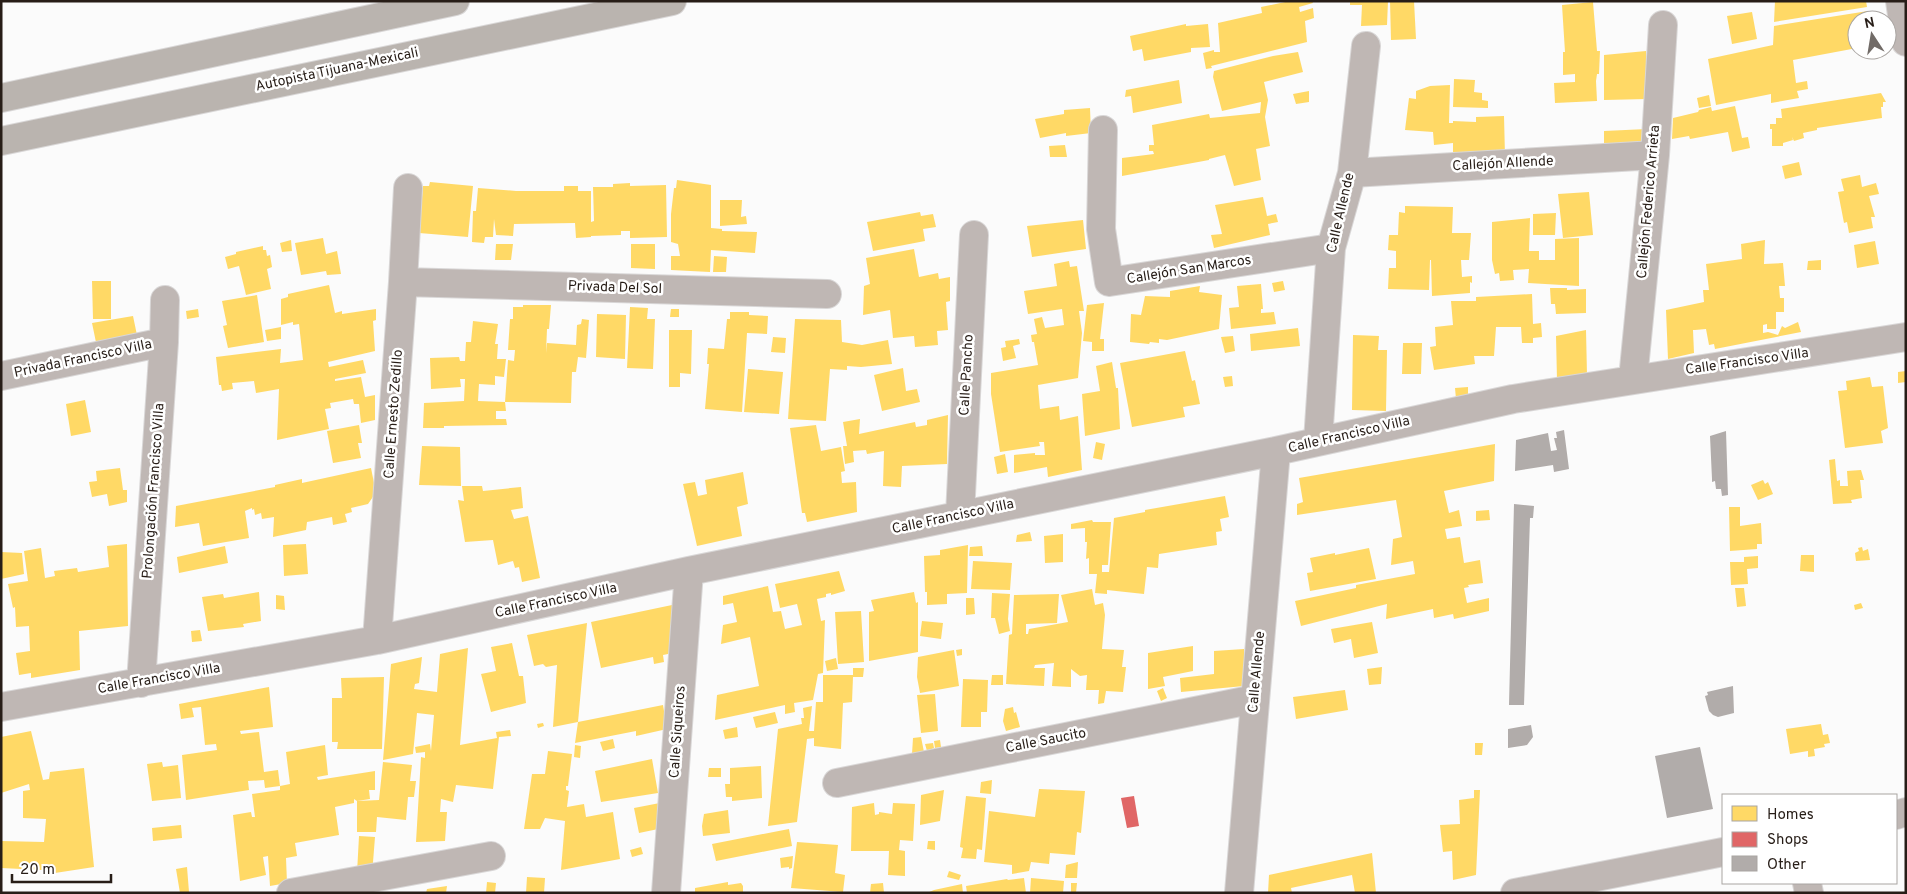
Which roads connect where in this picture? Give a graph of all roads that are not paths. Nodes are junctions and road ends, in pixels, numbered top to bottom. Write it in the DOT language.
graph roads {
  1 [pos="455,1"];
  2 [pos="672,1"];
  3 [pos="1900,1"];
  4 [pos="1663,25"];
  5 [pos="1906,42"];
  6 [pos="1366,46"];
  7 [pos="1,98"];
  8 [pos="1103,130"];
  9 [pos="1,141"];
  10 [pos="1655,155"];
  11 [pos="1352,173"];
  12 [pos="408,188"];
  13 [pos="974,235"];
  14 [pos="1331,248"];
  15 [pos="403,282"];
  16 [pos="827,294"];
  17 [pos="166,300"];
  18 [pos="1906,337"];
  19 [pos="164,342"];
  20 [pos="1,376"];
  21 [pos="1633,379"];
  22 [pos="1318,441"];
  23 [pos="1276,451"];
  24 [pos="960,515"];
  25 [pos="689,572"];
  26 [pos="377,640"];
  27 [pos="141,683"];
  28 [pos="1255,700"];
  29 [pos="1,707"];
  30 [pos="837,783"];
  31 [pos="1722,852"];
  32 [pos="491,856"];
  33 [pos="1548,890"];
  34 [pos="291,893"];
  35 [pos="666,893"];
  36 [pos="1239,893"];
  37 [pos="1515,893"];
  1 -- 7 [label="highway"];
  2 -- 9 [label="highway, Autopista Tijuana-Mexicali"];
  3 -- 5 [label="street"];
  4 -- 10 [label="street, Callejón Federico Arrieta"];
  6 -- 11 [label="street, Calle Allende"];
  8 -- 14 [label="street, Callejón San Marcos"];
  10 -- 11 [label="street, Callejón Allende"];
  10 -- 21 [label="street, Callejón Federico Arrieta"];
  11 -- 14 [label="street, Calle Allende"];
  12 -- 15 [label="street, Calle Ernesto Zedillo"];
  13 -- 24 [label="street, Calle Pancho"];
  14 -- 22 [label="street, Calle Allende"];
  15 -- 16 [label="street, Privada Del Sol"];
  15 -- 26 [label="street, Calle Ernesto Zedillo"];
  17 -- 19 [label="street, Prolongación Francisco Villa"];
  18 -- 21 [label="street, Calle Francisco Villa"];
  19 -- 20 [label="street, Privada Francisco Villa"];
  19 -- 27 [label="street, Prolongación Francisco Villa"];
  21 -- 22 [label="street, Calle Francisco Villa"];
  22 -- 23 [label="street, Calle Francisco Villa"];
  23 -- 24 [label="street, Calle Francisco Villa"];
  23 -- 28 [label="street, Calle Allende"];
  24 -- 25 [label="street, Calle Francisco Villa"];
  25 -- 26 [label="street, Calle Francisco Villa"];
  25 -- 35 [label="street, Calle Siqueiros"];
  26 -- 27 [label="street, Calle Francisco Villa"];
  27 -- 29 [label="street, Calle Francisco Villa"];
  28 -- 30 [label="street, Calle Saucito"];
  28 -- 36 [label="street, Calle Allende"];
  31 -- 33 [label="street"];
  32 -- 34 [label="street"];
  33 -- 37 [label="street"];
}
